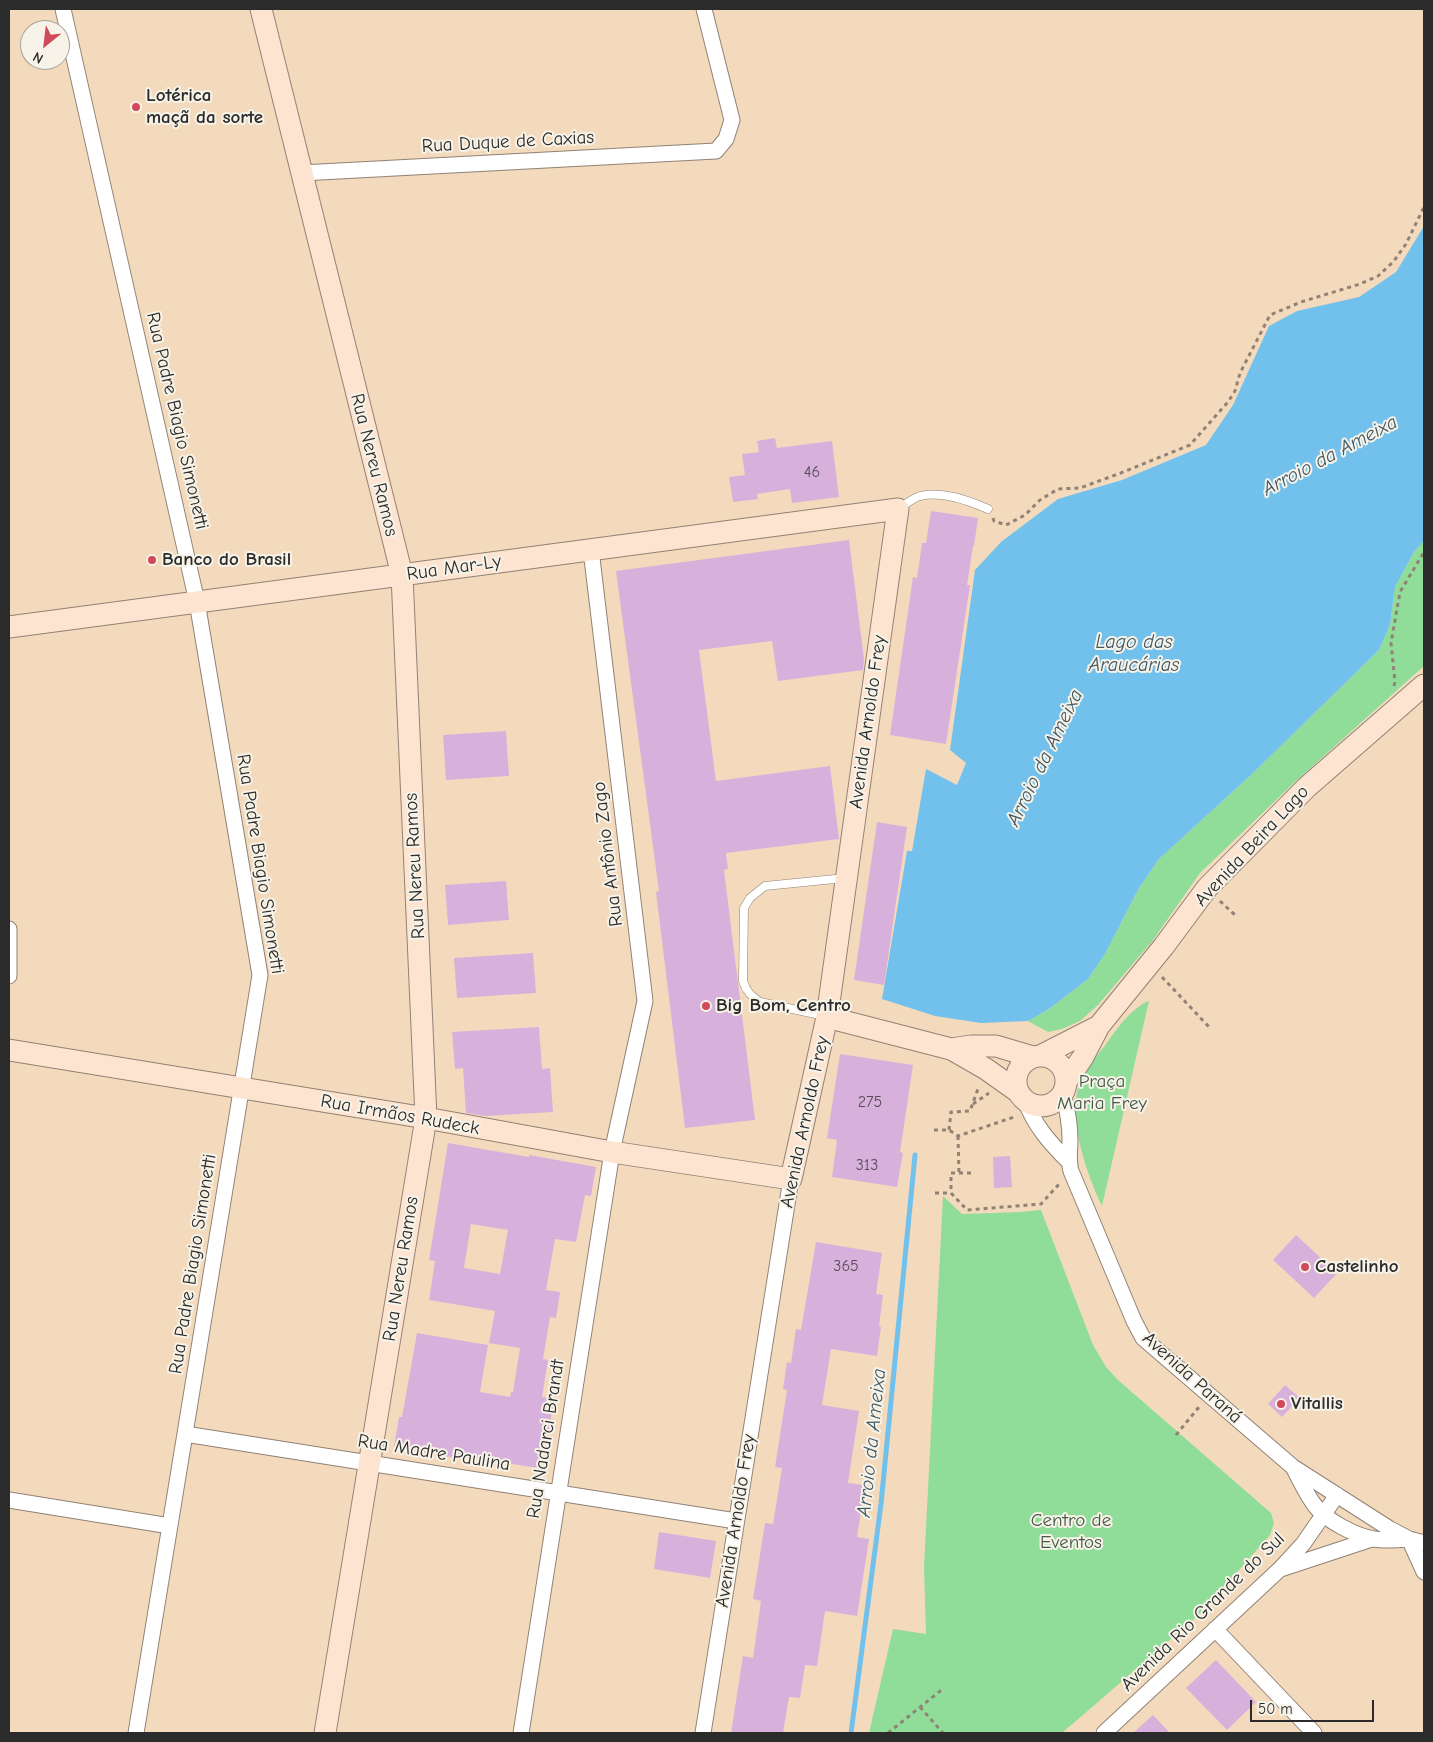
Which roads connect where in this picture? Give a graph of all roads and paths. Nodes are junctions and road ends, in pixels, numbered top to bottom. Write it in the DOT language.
graph roads {
  1 [pos="63,9"];
  2 [pos="261,9"];
  3 [pos="704,9"];
  4 [pos="301,173"];
  5 [pos="1424,207"];
  6 [pos="898,509"];
  7 [pos="988,509"];
  8 [pos="591,550"];
  9 [pos="1424,552"];
  10 [pos="402,575"];
  11 [pos="197,602"];
  12 [pos="9,627"];
  13 [pos="1424,685"];
  14 [pos="1393,692"];
  15 [pos="846,878"];
  16 [pos="1207,888"];
  17 [pos="1237,917"];
  18 [pos="9,928"];
  19 [pos="1150,964"];
  20 [pos="9,976"];
  21 [pos="827,1017"];
  22 [pos="1099,1026"];
  23 [pos="1210,1028"];
  24 [pos="951,1049"];
  25 [pos="9,1050"];
  26 [pos="1037,1056"];
  27 [pos="986,1069"];
  28 [pos="242,1088"];
  29 [pos="1064,1088"];
  30 [pos="1024,1102"];
  31 [pos="426,1118"];
  32 [pos="934,1130"];
  33 [pos="949,1130"];
  34 [pos="958,1136"];
  35 [pos="612,1152"];
  36 [pos="1070,1166"];
  37 [pos="959,1173"];
  38 [pos="972,1173"];
  39 [pos="791,1179"];
  40 [pos="935,1192"];
  41 [pos="951,1193"];
  42 [pos="1209,1394"];
  43 [pos="185,1434"];
  44 [pos="1176,1435"];
  45 [pos="369,1463"];
  46 [pos="1292,1467"];
  47 [pos="558,1492"];
  48 [pos="1337,1495"];
  49 [pos="9,1500"];
  50 [pos="1323,1515"];
  51 [pos="736,1521"];
  52 [pos="170,1526"];
  53 [pos="1372,1539"];
  54 [pos="1409,1539"];
  55 [pos="1424,1543"];
  56 [pos="1280,1569"];
  57 [pos="1424,1572"];
  58 [pos="1215,1629"];
  59 [pos="944,1688"];
  60 [pos="920,1707"];
  61 [pos="136,1733"];
  62 [pos="325,1733"];
  63 [pos="521,1733"];
  64 [pos="703,1733"];
  65 [pos="888,1733"];
  66 [pos="943,1733"];
  67 [pos="1104,1733"];
  68 [pos="1314,1733"];
  1 -- 11 [label="street, Rua Padre Biagio Simonetti"];
  2 -- 4 [label="street, Rua Nereu Ramos"];
  3 -- 4 [label="street, Rua Duque de Caxias"];
  4 -- 10 [label="street, Rua Nereu Ramos"];
  5 -- 7 [label="path"];
  6 -- 7 [label="lane"];
  6 -- 8 [label="street, Rua Mar-Ly"];
  6 -- 15 [label="street, Avenida Arnoldo Frey"];
  8 -- 10 [label="street, Rua Mar-Ly"];
  8 -- 35 [label="street, Rua Antônio Zago"];
  9 -- 14 [label="path"];
  10 -- 11 [label="street, Rua Mar-Ly"];
  10 -- 31 [label="street, Rua Nereu Ramos"];
  11 -- 12 [label="street, Rua Mar-Ly"];
  11 -- 28 [label="street, Rua Padre Biagio Simonetti"];
  13 -- 16 [label="street, Avenida Beira Lago"];
  15 -- 21 [label="street, Avenida Arnoldo Frey"];
  15 -- 21 [label="lane"];
  16 -- 17 [label="path"];
  16 -- 19 [label="street, Avenida Beira Lago"];
  18 -- 20 [label="street"];
  19 -- 22 [label="street, Avenida Beira Lago"];
  19 -- 23 [label="path"];
  21 -- 24 [label="street, Avenida Paraná"];
  21 -- 39 [label="street, Avenida Arnoldo Frey"];
  22 -- 26 [label="street, Avenida Beira Lago"];
  22 -- 29 [label="street, Avenida Beira Lago"];
  24 -- 26 [label="street, Avenida Paraná"];
  24 -- 27 [label="street, Avenida Paraná"];
  25 -- 28 [label="street, Rua Irmãos Rudeck"];
  26 -- 29 [label="street, Avenida Paraná"];
  26 -- 30 [label="street"];
  27 -- 30 [label="street, Avenida Paraná"];
  27 -- 33 [label="path"];
  28 -- 31 [label="street, Rua Irmãos Rudeck"];
  28 -- 43 [label="street, Rua Padre Biagio Simonetti"];
  29 -- 30 [label="street"];
  29 -- 36 [label="street, Avenida Paraná"];
  30 -- 34 [label="path"];
  30 -- 36 [label="street, Avenida Paraná"];
  31 -- 35 [label="street, Rua Irmãos Rudeck"];
  31 -- 45 [label="street, Rua Nereu Ramos"];
  32 -- 33 [label="path"];
  33 -- 34 [label="path"];
  34 -- 37 [label="path"];
  35 -- 39 [label="street, Rua Irmãos Rudeck"];
  35 -- 47 [label="street, Rua Nadarci Brandt"];
  36 -- 41 [label="path"];
  36 -- 42 [label="street, Avenida Paraná"];
  37 -- 38 [label="path"];
  37 -- 41 [label="path"];
  39 -- 51 [label="street, Avenida Arnoldo Frey"];
  40 -- 41 [label="path"];
  42 -- 44 [label="path"];
  42 -- 46 [label="street, Avenida Paraná"];
  43 -- 45 [label="street, Rua Madre Paulina"];
  43 -- 52 [label="street, Rua Padre Biagio Simonetti"];
  45 -- 47 [label="street, Rua Madre Paulina"];
  45 -- 62 [label="street, Rua Nereu Ramos"];
  46 -- 48 [label="street, Avenida Paraná"];
  46 -- 50 [label="street, Avenida Paraná"];
  47 -- 51 [label="street, Rua Madre Paulina"];
  47 -- 63 [label="street, Rua Nadarci Brandt"];
  48 -- 50 [label="street, Avenida Rio Grande do Sul"];
  48 -- 54 [label="street, Avenida Paraná"];
  49 -- 52 [label="street"];
  50 -- 53 [label="street, Avenida Paraná"];
  50 -- 56 [label="street, Avenida Rio Grande do Sul"];
  51 -- 64 [label="street, Avenida Arnoldo Frey"];
  52 -- 61 [label="street, Rua Padre Biagio Simonetti"];
  53 -- 54 [label="street, Avenida Paraná"];
  53 -- 56 [label="street"];
  54 -- 55 [label="street, Avenida Paraná"];
  54 -- 57 [label="street"];
  56 -- 58 [label="street, Avenida Rio Grande do Sul"];
  58 -- 67 [label="street, Avenida Rio Grande do Sul"];
  58 -- 68 [label="street"];
  59 -- 60 [label="path"];
  60 -- 65 [label="path"];
  60 -- 66 [label="path"];
}
